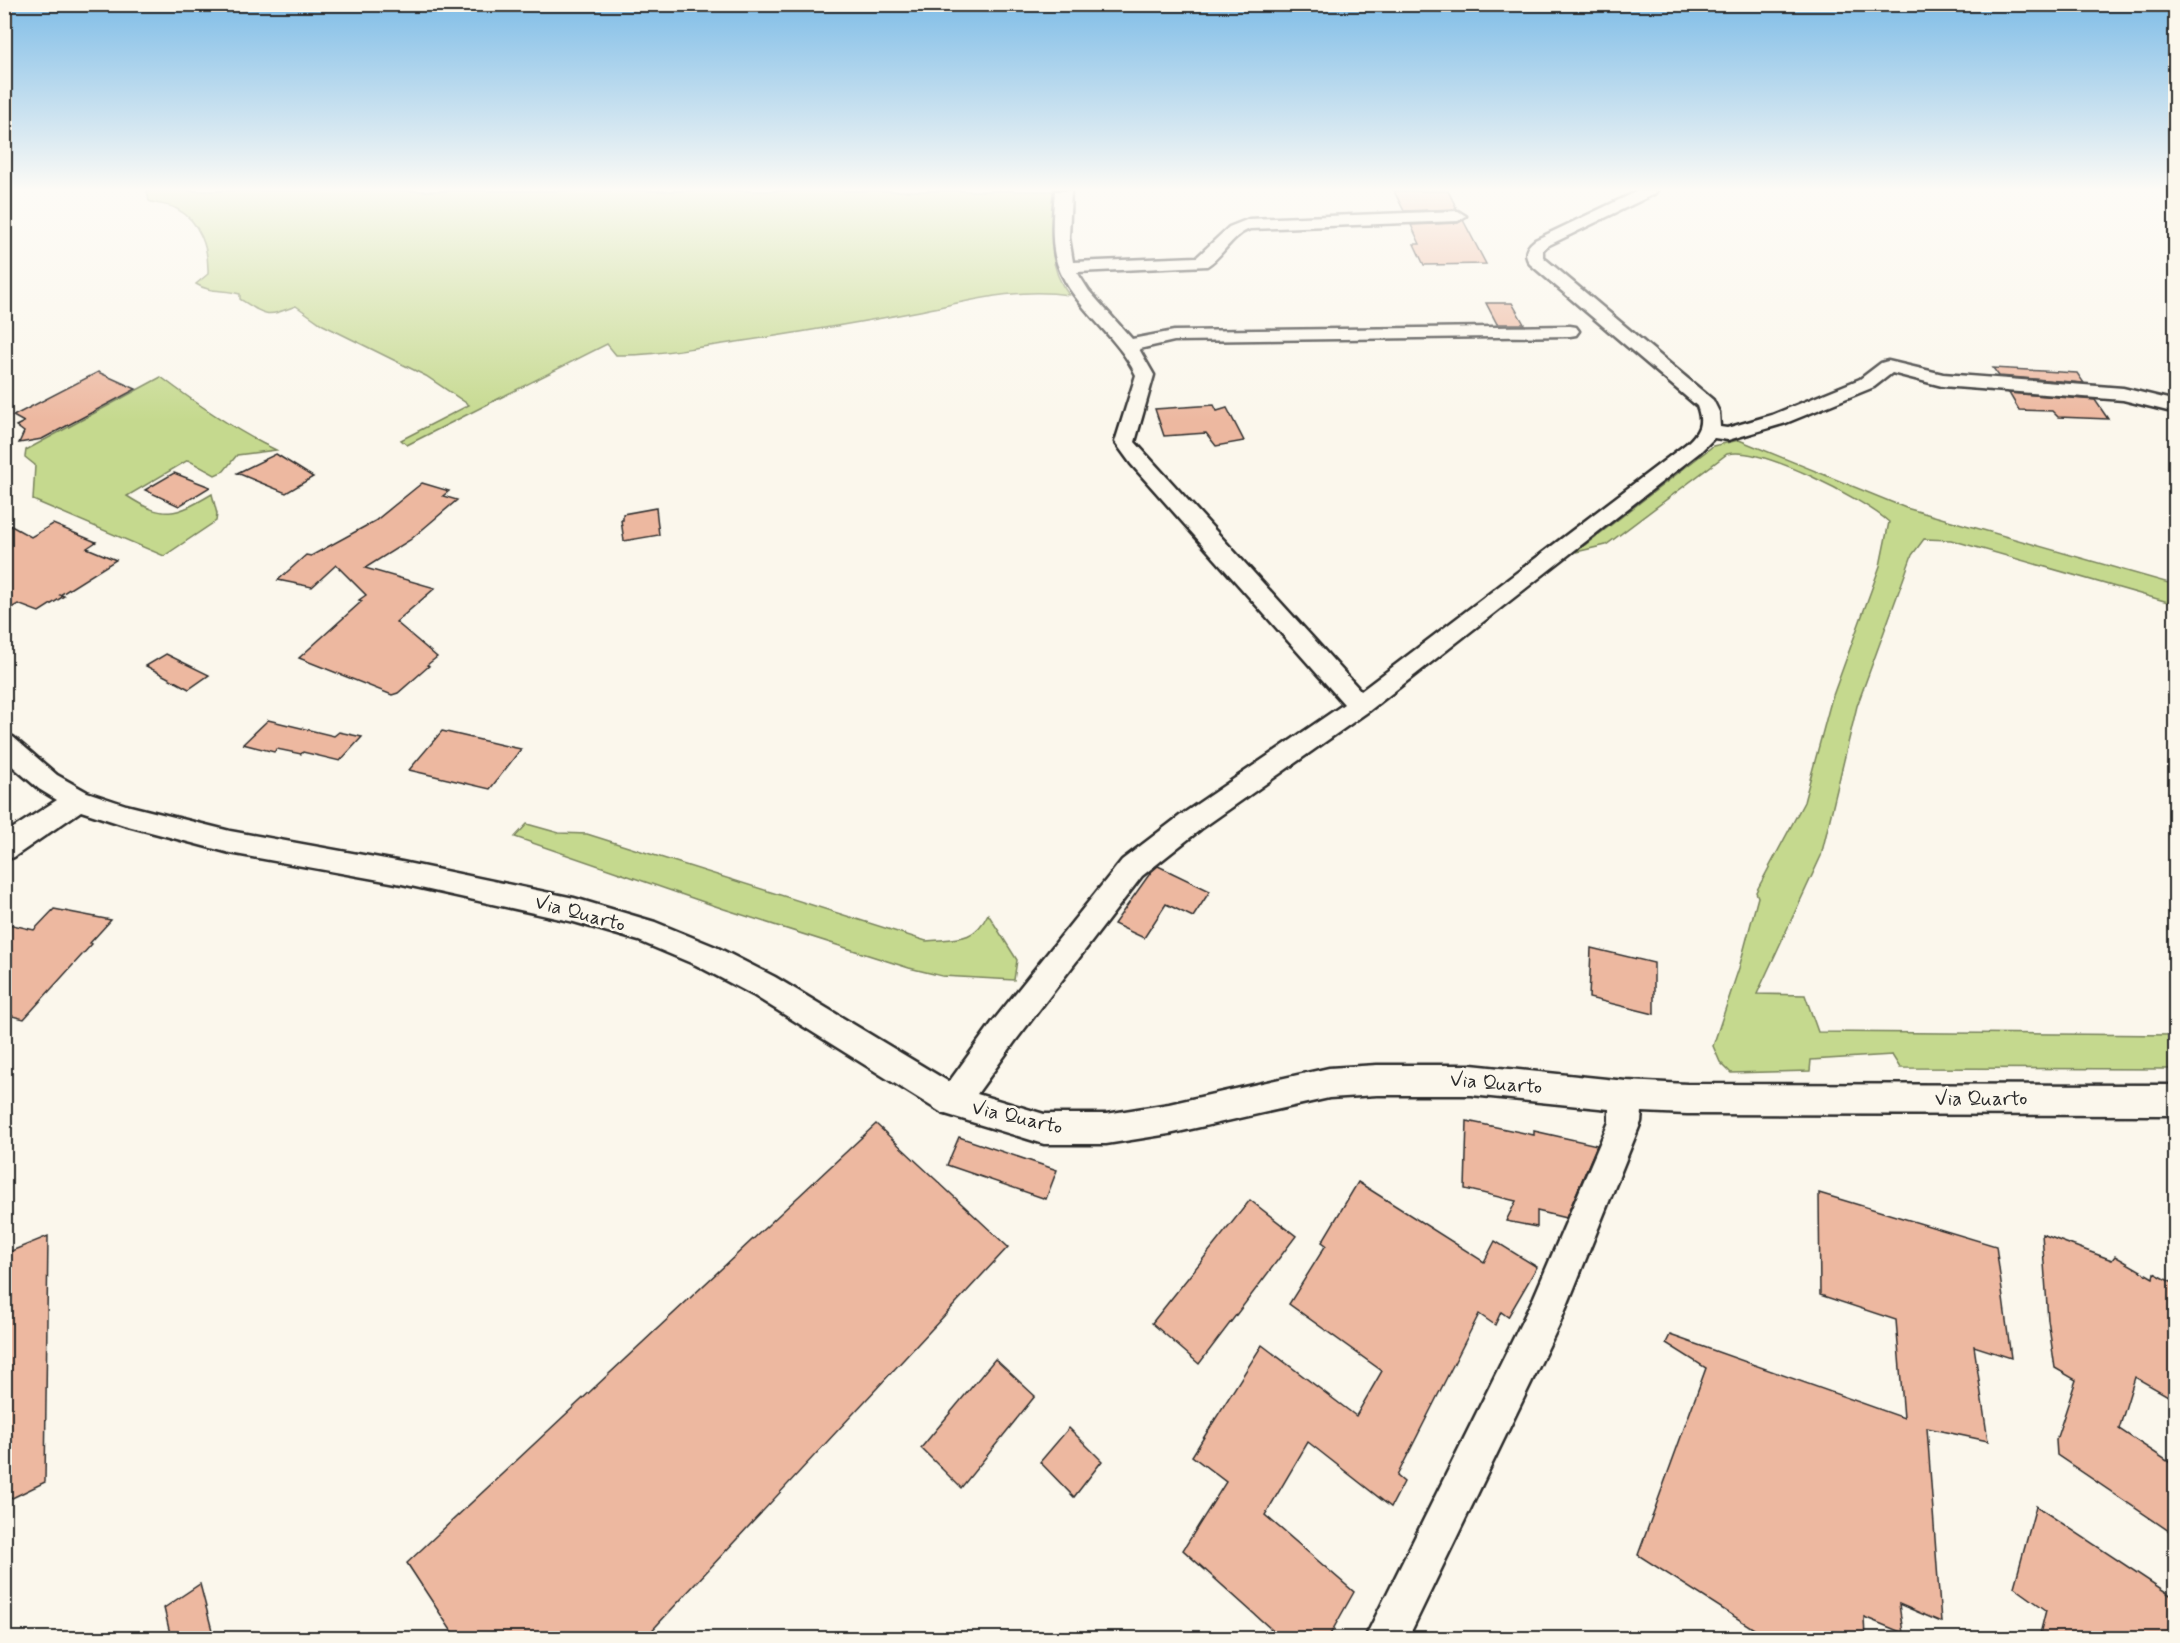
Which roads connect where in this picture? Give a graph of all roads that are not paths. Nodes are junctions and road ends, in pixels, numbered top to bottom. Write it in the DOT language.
graph roads {
  1 [pos="1066,267"];
  2 [pos="1545,268"];
  3 [pos="1570,331"];
  4 [pos="1130,345"];
  5 [pos="2175,407"];
  6 [pos="1710,432"];
  7 [pos="1360,705"];
  8 [pos="4,744"];
  9 [pos="78,799"];
  10 [pos="4,849"];
  11 [pos="1626,1096"];
  12 [pos="2175,1100"];
  13 [pos="953,1102"];
  14 [pos="1386,1638"];
  1 -- 4 [label="street"];
  2 -- 6 [label="street"];
  3 -- 4 [label="street"];
  4 -- 7 [label="street"];
  5 -- 6 [label="street"];
  6 -- 7 [label="street"];
  7 -- 13 [label="street"];
  8 -- 9 [label="street, Via Quarto"];
  9 -- 10 [label="street"];
  9 -- 13 [label="street, Via Quarto"];
  11 -- 12 [label="street, Via Quarto"];
  11 -- 13 [label="street, Via Quarto"];
  11 -- 14 [label="street"];
}
